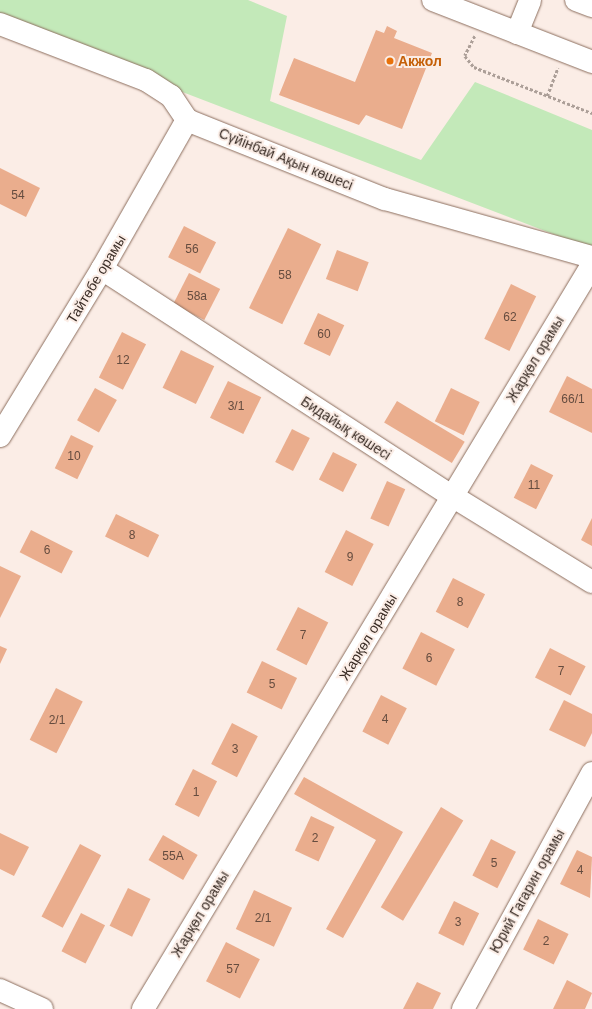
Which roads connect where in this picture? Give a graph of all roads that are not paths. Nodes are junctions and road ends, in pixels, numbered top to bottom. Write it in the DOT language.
graph roads {
  1 [pos="433,0"];
  2 [pos="530,0"];
  3 [pos="576,0"];
  4 [pos="592,6"];
  5 [pos="0,24"];
  6 [pos="517,33"];
  7 [pos="592,62"];
  8 [pos="187,120"];
  9 [pos="592,257"];
  10 [pos="592,265"];
  11 [pos="102,269"];
  12 [pos="0,436"];
  13 [pos="452,496"];
  14 [pos="592,582"];
  15 [pos="592,773"];
  16 [pos="0,990"];
  17 [pos="42,1009"];
  18 [pos="143,1009"];
  19 [pos="463,1009"];
  1 -- 6 [label="street"];
  2 -- 6 [label="street"];
  3 -- 4 [label="street"];
  5 -- 8 [label="street"];
  6 -- 7 [label="street"];
  8 -- 9 [label="street, Сүйінбай Ақын көшесі"];
  8 -- 11 [label="street, Тайтөбе орамы"];
  10 -- 13 [label="street, Жарқөл орамы"];
  11 -- 12 [label="street, Тайтөбе орамы"];
  11 -- 13 [label="street, Бидайық көшесі"];
  13 -- 14 [label="street, Бидайық көшесі"];
  13 -- 18 [label="street, Жарқөл орамы"];
  15 -- 19 [label="street, Юрий Гагарин орамы"];
  16 -- 17 [label="street"];
}
